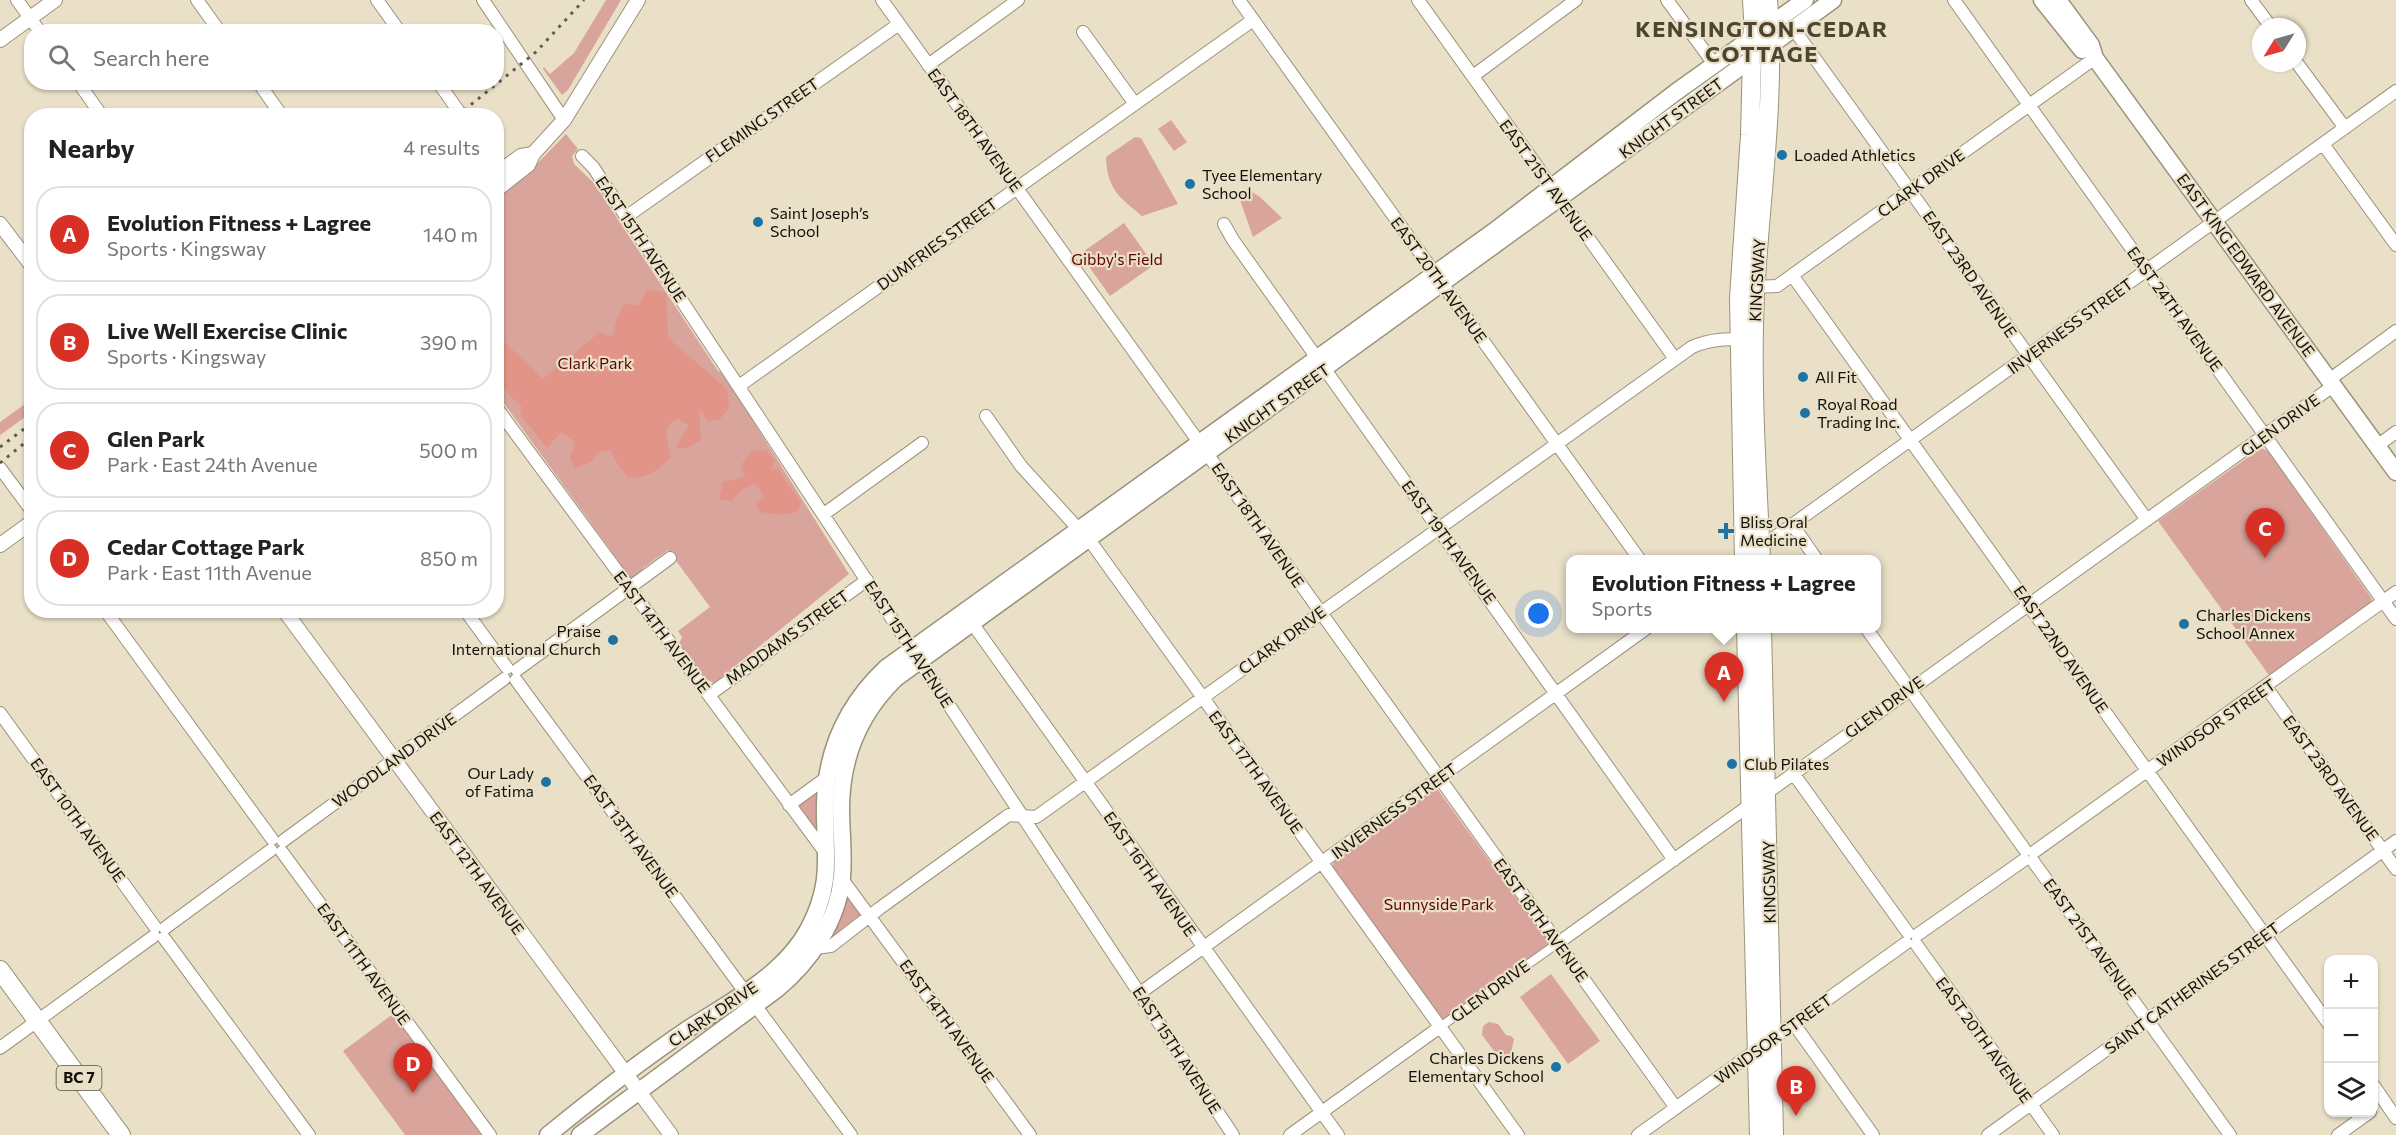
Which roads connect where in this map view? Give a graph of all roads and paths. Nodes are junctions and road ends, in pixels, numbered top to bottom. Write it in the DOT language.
graph roads {
  1 [pos="16,0"];
  2 [pos="55,0"];
  3 [pos="197,0"];
  4 [pos="378,0"];
  5 [pos="483,0"];
  6 [pos="638,0"];
  7 [pos="882,0"];
  8 [pos="1018,0"];
  9 [pos="1239,0"];
  10 [pos="1418,0"];
  11 [pos="1576,0"];
  12 [pos="1667,0"];
  13 [pos="1752,0"];
  14 [pos="1768,0"];
  15 [pos="1805,0"];
  16 [pos="1833,0"];
  17 [pos="1954,0"];
  18 [pos="2042,0"];
  19 [pos="2058,0"];
  20 [pos="2251,0"];
  21 [pos="30,18"];
  22 [pos="2264,18"];
  23 [pos="1253,20"];
  24 [pos="34,24"];
  25 [pos="214,24"];
  26 [pos="394,24"];
  27 [pos="499,24"];
  28 [pos="899,24"];
  29 [pos="1769,26"];
  30 [pos="1793,28"];
  31 [pos="504,31"];
  32 [pos="1083,32"];
  33 [pos="1753,37"];
  34 [pos="0,40"];
  35 [pos="1769,46"];
  36 [pos="1753,58"];
  37 [pos="2095,58"];
  38 [pos="928,64"];
  39 [pos="1714,64"];
  40 [pos="2304,72"];
  41 [pos="1473,76"];
  42 [pos="84,90"];
  43 [pos="264,90"];
  44 [pos="444,90"];
  45 [pos="2396,91"];
  46 [pos="1135,104"];
  47 [pos="2029,106"];
  48 [pos="96,108"];
  49 [pos="276,108"];
  50 [pos="456,108"];
  51 [pos="564,120"];
  52 [pos="2345,128"];
  53 [pos="2323,144"];
  54 [pos="533,154"];
  55 [pos="582,156"];
  56 [pos="504,166"];
  57 [pos="504,184"];
  58 [pos="1017,187"];
  59 [pos="1911,190"];
  60 [pos="1556,194"];
  61 [pos="626,217"];
  62 [pos="2215,223"];
  63 [pos="0,224"];
  64 [pos="1224,224"];
  65 [pos="2396,245"];
  66 [pos="24,256"];
  67 [pos="2148,270"];
  68 [pos="1792,275"];
  69 [pos="1439,279"];
  70 [pos="1748,286"];
  71 [pos="2396,331"];
  72 [pos="1746,339"];
  73 [pos="2028,356"];
  74 [pos="1675,359"];
  75 [pos="1320,364"];
  76 [pos="2331,383"];
  77 [pos="739,386"];
  78 [pos="986,416"];
  79 [pos="504,418"];
  80 [pos="2396,432"];
  81 [pos="2265,435"];
  82 [pos="1911,440"];
  83 [pos="922,443"];
  84 [pos="1557,444"];
  85 [pos="2377,446"];
  86 [pos="1203,448"];
  87 [pos="0,468"];
  88 [pos="2396,472"];
  89 [pos="24,500"];
  90 [pos="824,514"];
  91 [pos="2147,520"];
  92 [pos="1792,524"];
  93 [pos="24,528"];
  94 [pos="1439,529"];
  95 [pos="1084,535"];
  96 [pos="0,545"];
  97 [pos="1761,553"];
  98 [pos="1636,555"];
  99 [pos="1744,555"];
  100 [pos="1814,555"];
  101 [pos="670,558"];
  102 [pos="867,580"];
  103 [pos="629,588"];
  104 [pos="2396,592"];
  105 [pos="2384,602"];
  106 [pos="2030,605"];
  107 [pos="1320,612"];
  108 [pos="111,618"];
  109 [pos="290,618"];
  110 [pos="471,618"];
  111 [pos="968,618"];
  112 [pos="2396,619"];
  113 [pos="1640,633"];
  114 [pos="1746,633"];
  115 [pos="1762,633"];
  116 [pos="1870,633"];
  117 [pos="916,654"];
  118 [pos="511,674"];
  119 [pos="2266,687"];
  120 [pos="1909,689"];
  121 [pos="1557,693"];
  122 [pos="709,695"];
  123 [pos="1202,697"];
  124 [pos="0,713"];
  125 [pos="394,760"];
  126 [pos="2148,771"];
  127 [pos="1793,772"];
  128 [pos="826,778"];
  129 [pos="1439,778"];
  130 [pos="1085,783"];
  131 [pos="1766,792"];
  132 [pos="789,805"];
  133 [pos="1750,805"];
  134 [pos="1022,817"];
  135 [pos="2396,841"];
  136 [pos="277,846"];
  137 [pos="2383,850"];
  138 [pos="2029,856"];
  139 [pos="828,857"];
  140 [pos="1674,860"];
  141 [pos="1321,863"];
  142 [pos="2396,869"];
  143 [pos="842,879"];
  144 [pos="870,916"];
  145 [pos="160,932"];
  146 [pos="2266,935"];
  147 [pos="1912,939"];
  148 [pos="1558,943"];
  149 [pos="816,948"];
  150 [pos="1203,948"];
  151 [pos="0,970"];
  152 [pos="1140,993"];
  153 [pos="750,999"];
  154 [pos="2324,1017"];
  155 [pos="2148,1020"];
  156 [pos="37,1021"];
  157 [pos="1794,1024"];
  158 [pos="1440,1028"];
  159 [pos="1772,1039"];
  160 [pos="0,1048"];
  161 [pos="1756,1050"];
  162 [pos="626,1075"];
  163 [pos="638,1091"];
  164 [pos="2378,1093"];
  165 [pos="2396,1094"];
  166 [pos="2385,1102"];
  167 [pos="2031,1105"];
  168 [pos="2378,1107"];
  169 [pos="1676,1108"];
  170 [pos="1322,1112"];
  171 [pos="2364,1117"];
  172 [pos="2396,1118"];
  173 [pos="121,1135"];
  174 [pos="309,1135"];
  175 [pos="489,1135"];
  176 [pos="548,1135"];
  177 [pos="580,1135"];
  178 [pos="671,1135"];
  179 [pos="851,1135"];
  180 [pos="1030,1135"];
  181 [pos="1233,1135"];
  182 [pos="1290,1135"];
  183 [pos="1338,1135"];
  184 [pos="1518,1135"];
  185 [pos="1638,1135"];
  186 [pos="1759,1135"];
  187 [pos="1774,1135"];
  188 [pos="1873,1135"];
  189 [pos="1988,1135"];
  190 [pos="2053,1135"];
  191 [pos="2230,1135"];
  192 [pos="2338,1135"];
  1 -- 21 [label="street"];
  2 -- 21 [label="street"];
  3 -- 25 [label="street"];
  4 -- 26 [label="street"];
  5 -- 27 [label="street"];
  6 -- 51 [label="street"];
  7 -- 28 [label="street, EAST 18TH AVENUE"];
  8 -- 38 [label="street"];
  9 -- 23 [label="street, EAST 20TH AVENUE"];
  10 -- 41 [label="street, EAST 21ST AVENUE"];
  11 -- 41 [label="street"];
  12 -- 39 [label="street"];
  13 -- 33 [label="main road, KINGSWAY"];
  14 -- 29 [label="main road, KINGSWAY"];
  15 -- 29 [label="main road, KNIGHT STREET"];
  16 -- 30 [label="main road, KNIGHT STREET"];
  17 -- 47 [label="street, EAST 24TH AVENUE"];
  18 -- 37 [label="main road, EAST KING EDWARD AVENUE"];
  19 -- 37 [label="main road, EAST KING EDWARD AVENUE"];
  20 -- 22 [label="street"];
  21 -- 24 [label="street"];
  21 -- 34 [label="street"];
  23 -- 46 [label="street, DUMFRIES STREET"];
  23 -- 69 [label="street, EAST 20TH AVENUE"];
  28 -- 38 [label="street, EAST 18TH AVENUE"];
  28 -- 61 [label="street, FLEMING STREET"];
  29 -- 33 [label="main road, KNIGHT STREET"];
  29 -- 35 [label="main road, KINGSWAY"];
  30 -- 35 [label="main road, KNIGHT STREET"];
  30 -- 59 [label="street, EAST 23RD AVENUE"];
  31 -- 51 [label="street"];
  32 -- 46 [label="street"];
  33 -- 36 [label="main road, KINGSWAY"];
  33 -- 39 [label="main road, KNIGHT STREET"];
  35 -- 36 [label="main road, KNIGHT STREET"];
  35 -- 70 [label="main road, KINGSWAY"];
  36 -- 60 [label="main road, KNIGHT STREET"];
  36 -- 70 [label="main road, KINGSWAY"];
  37 -- 47 [label="street, CLARK DRIVE"];
  37 -- 62 [label="main road, EAST KING EDWARD AVENUE"];
  38 -- 58 [label="street, EAST 18TH AVENUE"];
  39 -- 60 [label="main road, KNIGHT STREET"];
  40 -- 52 [label="street"];
  41 -- 60 [label="street, EAST 21ST AVENUE"];
  42 -- 48 [label="street"];
  43 -- 49 [label="street"];
  44 -- 50 [label="street"];
  45 -- 52 [label="street, INVERNESS STREET"];
  46 -- 58 [label="street, DUMFRIES STREET"];
  47 -- 59 [label="street, CLARK DRIVE"];
  47 -- 67 [label="street, EAST 24TH AVENUE"];
  51 -- 54 [label="street"];
  52 -- 53 [label="street, INVERNESS STREET"];
  53 -- 62 [label="street, INVERNESS STREET"];
  53 -- 65 [label="street"];
  54 -- 56 [label="street"];
  54 -- 57 [label="street"];
  55 -- 61 [label="street, EAST 15TH AVENUE"];
  58 -- 77 [label="street, DUMFRIES STREET"];
  58 -- 86 [label="street, EAST 18TH AVENUE"];
  59 -- 68 [label="street, CLARK DRIVE"];
  59 -- 73 [label="street, EAST 23RD AVENUE"];
  60 -- 69 [label="main road, KNIGHT STREET"];
  60 -- 74 [label="street, EAST 21ST AVENUE"];
  61 -- 77 [label="street, EAST 15TH AVENUE"];
  62 -- 67 [label="street, INVERNESS STREET"];
  62 -- 76 [label="main road, EAST KING EDWARD AVENUE"];
  63 -- 66 [label="street"];
  64 -- 75 [label="street, EAST 19TH AVENUE"];
  67 -- 73 [label="street, INVERNESS STREET"];
  67 -- 81 [label="street, EAST 24TH AVENUE"];
  68 -- 70 [label="street, CLARK DRIVE"];
  68 -- 82 [label="street, EAST 22ND AVENUE"];
  69 -- 75 [label="main road, KNIGHT STREET"];
  69 -- 84 [label="street, EAST 20TH AVENUE"];
  70 -- 72 [label="main road, KINGSWAY"];
  71 -- 76 [label="street, GLEN DRIVE"];
  72 -- 74 [label="street, CLARK DRIVE"];
  72 -- 97 [label="main road, KINGSWAY"];
  72 -- 99 [label="main road, KINGSWAY"];
  73 -- 82 [label="street, INVERNESS STREET"];
  73 -- 91 [label="street, EAST 23RD AVENUE"];
  74 -- 84 [label="street, CLARK DRIVE"];
  75 -- 86 [label="main road, KNIGHT STREET"];
  75 -- 94 [label="street, EAST 19TH AVENUE"];
  76 -- 81 [label="street, GLEN DRIVE"];
  76 -- 85 [label="main road, EAST KING EDWARD AVENUE"];
  77 -- 90 [label="street, EAST 15TH AVENUE"];
  78 -- 95 [label="street, EAST 17TH AVENUE"];
  79 -- 103 [label="street, EAST 14TH AVENUE"];
  80 -- 85 [label="street"];
  81 -- 91 [label="street, GLEN DRIVE"];
  81 -- 105 [label="street, EAST 24TH AVENUE"];
  82 -- 92 [label="street, INVERNESS STREET"];
  82 -- 106 [label="street, EAST 22ND AVENUE"];
  83 -- 90 [label="street"];
  84 -- 94 [label="street, CLARK DRIVE"];
  84 -- 98 [label="street, EAST 20TH AVENUE"];
  85 -- 88 [label="main road, EAST KING EDWARD AVENUE"];
  86 -- 95 [label="main road, KNIGHT STREET"];
  86 -- 107 [label="street, EAST 18TH AVENUE"];
  87 -- 89 [label="street"];
  90 -- 102 [label="street, EAST 15TH AVENUE"];
  91 -- 106 [label="street, GLEN DRIVE"];
  92 -- 97 [label="street, INVERNESS STREET"];
  92 -- 100 [label="street"];
  93 -- 96 [label="street"];
  94 -- 107 [label="street, CLARK DRIVE"];
  94 -- 121 [label="street, EAST 19TH AVENUE"];
  95 -- 111 [label="main road, KNIGHT STREET"];
  95 -- 123 [label="street, EAST 17TH AVENUE"];
  101 -- 103 [label="street, WOODLAND DRIVE"];
  102 -- 117 [label="street, EAST 15TH AVENUE"];
  102 -- 122 [label="street, MADDAMS STREET"];
  103 -- 118 [label="street, WOODLAND DRIVE"];
  103 -- 122 [label="street, EAST 14TH AVENUE"];
  104 -- 105 [label="street, WINDSOR STREET"];
  105 -- 112 [label="street, EAST 24TH AVENUE"];
  105 -- 119 [label="street, WINDSOR STREET"];
  106 -- 120 [label="street, GLEN DRIVE"];
  106 -- 126 [label="street, EAST 22ND AVENUE"];
  107 -- 123 [label="street, CLARK DRIVE"];
  107 -- 129 [label="street, EAST 18TH AVENUE"];
  108 -- 136 [label="street, EAST 11TH AVENUE"];
  109 -- 125 [label="street, EAST 12TH AVENUE"];
  110 -- 118 [label="street, EAST 13TH AVENUE"];
  111 -- 117 [label="main road, KNIGHT STREET"];
  111 -- 130 [label="street, EAST 16TH AVENUE"];
  113 -- 121 [label="street, INVERNESS STREET"];
  114 -- 133 [label="main road, KINGSWAY"];
  115 -- 131 [label="main road, KINGSWAY"];
  116 -- 120 [label="street, EAST 21ST AVENUE"];
  117 -- 128 [label="main road, KNIGHT STREET"];
  117 -- 134 [label="street, EAST 15TH AVENUE"];
  117 -- 143 [label="main road, KNIGHT STREET"];
  118 -- 125 [label="street, WOODLAND DRIVE"];
  118 -- 153 [label="street, EAST 13TH AVENUE"];
  119 -- 126 [label="street, WINDSOR STREET"];
  119 -- 137 [label="street, EAST 23RD AVENUE"];
  120 -- 127 [label="street, GLEN DRIVE"];
  120 -- 138 [label="street, EAST 21ST AVENUE"];
  121 -- 129 [label="street, INVERNESS STREET"];
  121 -- 140 [label="street, EAST 19TH AVENUE"];
  122 -- 132 [label="street, EAST 14TH AVENUE"];
  123 -- 130 [label="street, CLARK DRIVE"];
  123 -- 141 [label="street, EAST 17TH AVENUE"];
  124 -- 145 [label="street, EAST 10TH AVENUE"];
  125 -- 136 [label="street, WOODLAND DRIVE"];
  125 -- 162 [label="street, EAST 12TH AVENUE"];
  126 -- 138 [label="street, WINDSOR STREET"];
  126 -- 146 [label="street, EAST 22ND AVENUE"];
  127 -- 131 [label="street, GLEN DRIVE"];
  127 -- 147 [label="street, EAST 20TH AVENUE"];
  128 -- 132 [label="street"];
  128 -- 139 [label="main road, KNIGHT STREET"];
  129 -- 141 [label="street, INVERNESS STREET"];
  129 -- 148 [label="street, EAST 18TH AVENUE"];
  130 -- 134 [label="street, CLARK DRIVE"];
  130 -- 150 [label="street, EAST 16TH AVENUE"];
  131 -- 133 [label="street, GLEN DRIVE"];
  131 -- 159 [label="main road, KINGSWAY"];
  132 -- 139 [label="street, EAST 14TH AVENUE"];
  133 -- 140 [label="street, GLEN DRIVE"];
  133 -- 161 [label="main road, KINGSWAY"];
  134 -- 144 [label="street, CLARK DRIVE"];
  134 -- 152 [label="street, EAST 15TH AVENUE"];
  135 -- 137 [label="street, SAINT CATHERINES STREET"];
  136 -- 145 [label="street, WOODLAND DRIVE"];
  136 -- 175 [label="street, EAST 11TH AVENUE"];
  137 -- 142 [label="street, EAST 23RD AVENUE"];
  137 -- 146 [label="street, SAINT CATHERINES STREET"];
  138 -- 147 [label="street, WINDSOR STREET"];
  138 -- 155 [label="street, EAST 21ST AVENUE"];
  139 -- 153 [label="main road, CLARK DRIVE"];
  140 -- 148 [label="street, GLEN DRIVE"];
  141 -- 150 [label="street, INVERNESS STREET"];
  141 -- 158 [label="street, EAST 17TH AVENUE"];
  143 -- 144 [label="street, EAST 14TH AVENUE"];
  143 -- 149 [label="main road, CLARK DRIVE"];
  144 -- 149 [label="street, CLARK DRIVE"];
  144 -- 180 [label="street, EAST 14TH AVENUE"];
  145 -- 156 [label="street, WOODLAND DRIVE"];
  145 -- 174 [label="street, EAST 10TH AVENUE"];
  146 -- 154 [label="street, EAST 22ND AVENUE"];
  146 -- 155 [label="street, SAINT CATHERINES STREET"];
  147 -- 157 [label="street, WINDSOR STREET"];
  147 -- 167 [label="street, EAST 20TH AVENUE"];
  148 -- 158 [label="street, GLEN DRIVE"];
  148 -- 169 [label="street, EAST 18TH AVENUE"];
  149 -- 153 [label="main road, CLARK DRIVE"];
  150 -- 152 [label="street, INVERNESS STREET"];
  150 -- 170 [label="street, EAST 16TH AVENUE"];
  151 -- 156 [label="main road, BC 7"];
  152 -- 181 [label="street, EAST 15TH AVENUE"];
  153 -- 162 [label="main road, CLARK DRIVE"];
  153 -- 163 [label="main road, CLARK DRIVE"];
  153 -- 179 [label="street, EAST 13TH AVENUE"];
  155 -- 167 [label="street, SAINT CATHERINES STREET"];
  155 -- 191 [label="street, EAST 21ST AVENUE"];
  156 -- 160 [label="street, WOODLAND DRIVE"];
  156 -- 173 [label="main road, BC 7"];
  157 -- 159 [label="street, WINDSOR STREET"];
  157 -- 188 [label="street"];
  158 -- 170 [label="street, GLEN DRIVE"];
  158 -- 184 [label="street, EAST 17TH AVENUE"];
  159 -- 161 [label="street, WINDSOR STREET"];
  159 -- 187 [label="main road, KINGSWAY"];
  161 -- 169 [label="street, WINDSOR STREET"];
  161 -- 186 [label="main road, KINGSWAY"];
  162 -- 163 [label="street, EAST 12TH AVENUE"];
  162 -- 176 [label="main road, CLARK DRIVE"];
  163 -- 177 [label="main road, CLARK DRIVE"];
  163 -- 178 [label="street, EAST 12TH AVENUE"];
  164 -- 166 [label="street"];
  165 -- 166 [label="street"];
  166 -- 168 [label="street"];
  166 -- 172 [label="street"];
  167 -- 189 [label="street, SAINT CATHERINES STREET"];
  167 -- 190 [label="street, EAST 20TH AVENUE"];
  169 -- 185 [label="street, WINDSOR STREET"];
  170 -- 182 [label="street, GLEN DRIVE"];
  170 -- 183 [label="street, EAST 16TH AVENUE"];
  171 -- 192 [label="street"];
}
